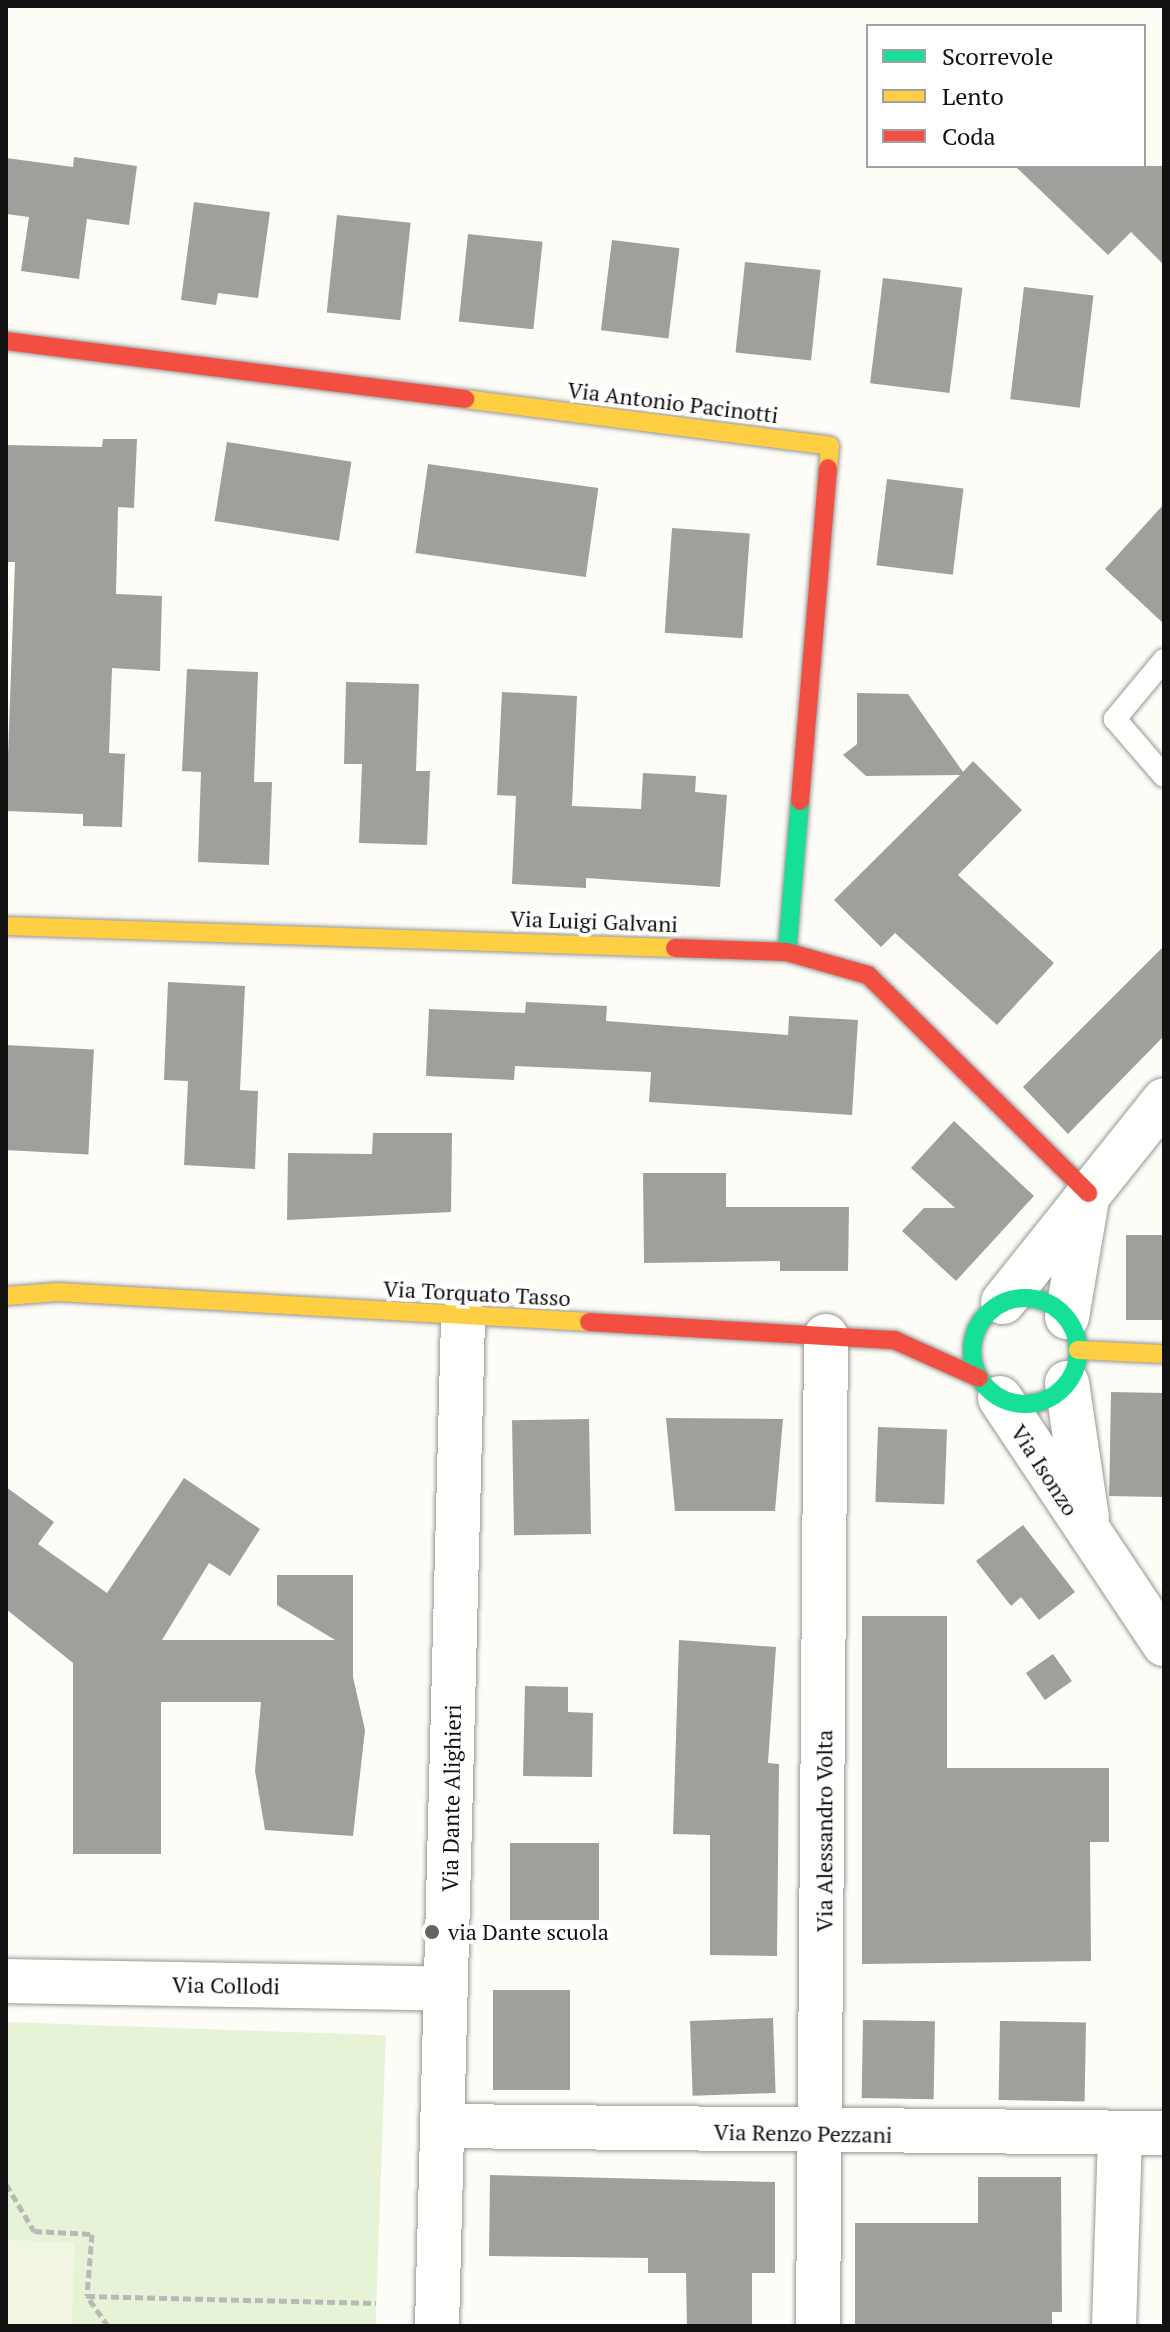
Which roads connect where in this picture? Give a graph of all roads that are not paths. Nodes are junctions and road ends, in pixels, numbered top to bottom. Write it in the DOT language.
graph roads {
  1 [pos="6,341"];
  2 [pos="1164,660"];
  3 [pos="1164,776"];
  4 [pos="6,926"];
  5 [pos="787,952"];
  6 [pos="1164,1100"];
  7 [pos="1088,1193"];
  8 [pos="6,1280"];
  9 [pos="58,1292"];
  10 [pos="6,1296"];
  11 [pos="996,1307"];
  12 [pos="463,1317"];
  13 [pos="950,1323"];
  14 [pos="925,1331"];
  15 [pos="826,1336"];
  16 [pos="894,1340"];
  17 [pos="1071,1350"];
  18 [pos="1164,1354"];
  19 [pos="989,1388"];
  20 [pos="1092,1541"];
  21 [pos="1164,1644"];
  22 [pos="6,1981"];
  23 [pos="446,1989"];
  24 [pos="442,2126"];
  25 [pos="1120,2133"];
  26 [pos="1164,2133"];
  27 [pos="822,2135"];
  28 [pos="437,2326"];
  29 [pos="818,2326"];
  30 [pos="1114,2326"];
  1 -- 5 [label="street, Via Antonio Pacinotti"];
  2 -- 3 [label="lane"];
  4 -- 5 [label="street, Via Luigi Galvani"];
  5 -- 7 [label="street, Via Luigi Galvani"];
  6 -- 7 [label="street"];
  7 -- 11 [label="street"];
  7 -- 17 [label="street, Via Isonzo"];
  8 -- 9 [label="street, Via Torquato Tasso"];
  9 -- 10 [label="street, Via Torquato Tasso"];
  9 -- 12 [label="street, Via Torquato Tasso"];
  11 -- 13 [label="street"];
  11 -- 17 [label="street"];
  11 -- 19 [label="street"];
  12 -- 15 [label="street, Via Torquato Tasso"];
  12 -- 23 [label="street, Via Dante Alighieri"];
  14 -- 16 [label="street, Via Torquato Tasso"];
  15 -- 16 [label="street, Via Torquato Tasso"];
  15 -- 27 [label="street, Via Alessandro Volta"];
  16 -- 19 [label="street, Via Torquato Tasso"];
  17 -- 18 [label="street"];
  17 -- 19 [label="street, Via Torquato Tasso"];
  17 -- 20 [label="street, Via Isonzo"];
  19 -- 20 [label="street, Via Isonzo"];
  20 -- 21 [label="street, Via Isonzo"];
  22 -- 23 [label="street, Via Collodi"];
  23 -- 24 [label="street, Via Dante Alighieri"];
  24 -- 27 [label="street, Via Renzo Pezzani"];
  24 -- 28 [label="street, Via Dante Alighieri"];
  25 -- 26 [label="street, Via Renzo Pezzani"];
  25 -- 27 [label="street, Via Renzo Pezzani"];
  25 -- 30 [label="street"];
  27 -- 29 [label="street, Via Alessandro Volta"];
}
